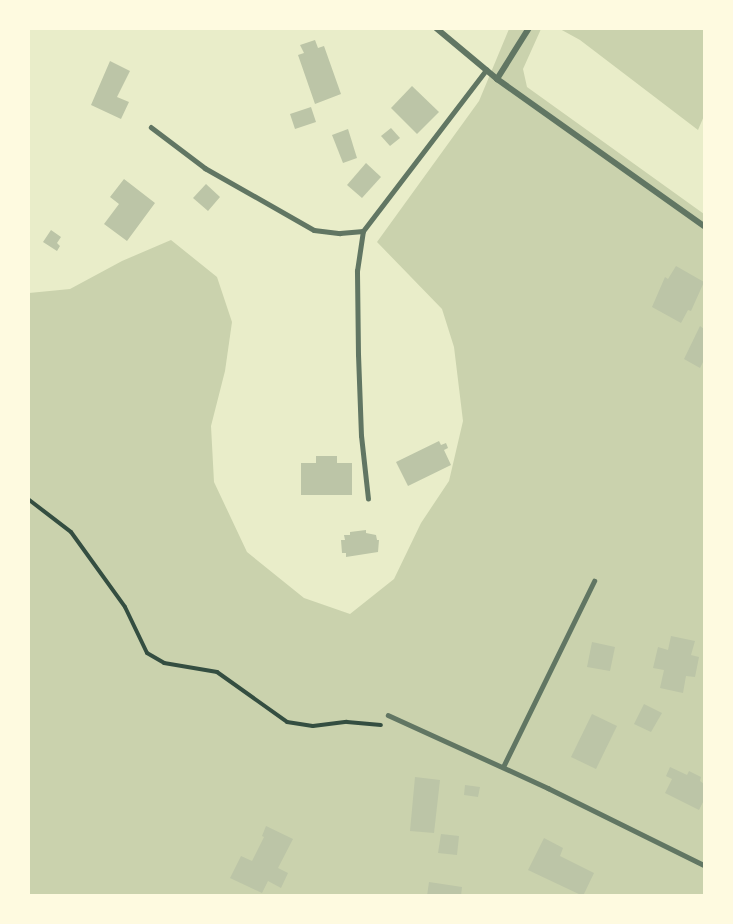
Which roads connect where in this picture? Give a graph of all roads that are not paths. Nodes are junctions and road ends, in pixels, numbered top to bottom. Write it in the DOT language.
graph roads {
  1 [pos="436,28"];
  2 [pos="529,28"];
  3 [pos="486,70"];
  4 [pos="497,79"];
  5 [pos="151,127"];
  6 [pos="705,226"];
  7 [pos="363,231"];
  8 [pos="368,499"];
  9 [pos="594,581"];
  10 [pos="388,715"];
  11 [pos="502,768"];
  12 [pos="705,865"];
  1 -- 3 [label="street"];
  2 -- 4 [label="street"];
  3 -- 4 [label="street"];
  3 -- 7 [label="lane"];
  4 -- 6 [label="street"];
  5 -- 7 [label="lane"];
  7 -- 8 [label="lane"];
  9 -- 11 [label="lane"];
  10 -- 11 [label="lane"];
  11 -- 12 [label="lane"];
}
